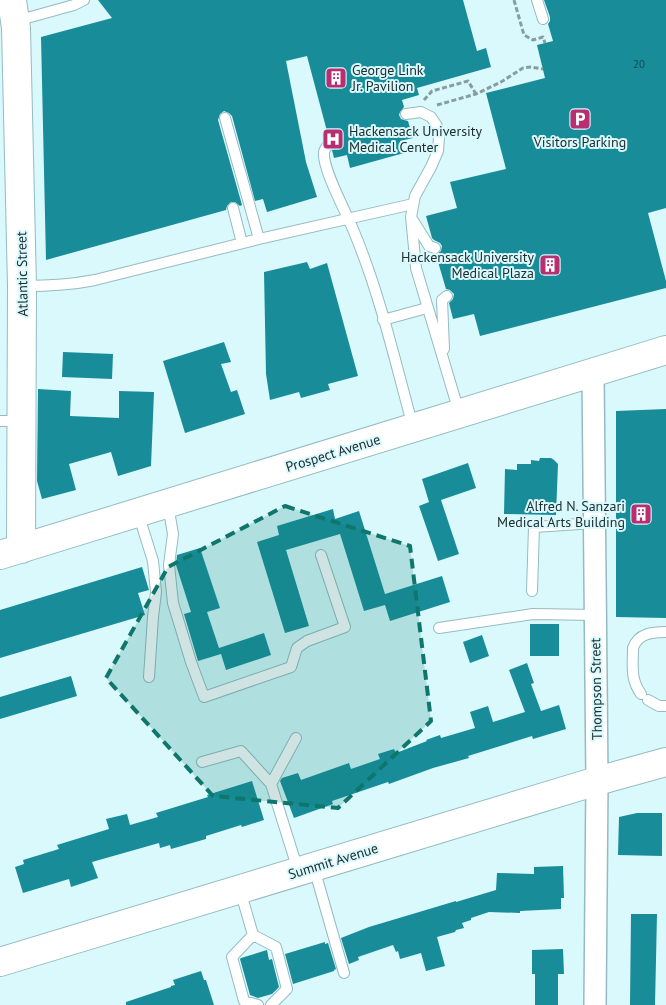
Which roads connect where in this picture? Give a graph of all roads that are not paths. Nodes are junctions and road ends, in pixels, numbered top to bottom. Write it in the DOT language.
graph roads {
  1 [pos="84,0"];
  2 [pos="537,0"];
  3 [pos="60,4"];
  4 [pos="13,11"];
  5 [pos="542,19"];
  6 [pos="406,114"];
  7 [pos="225,118"];
  8 [pos="330,142"];
  9 [pos="413,204"];
  10 [pos="233,208"];
  11 [pos="410,217"];
  12 [pos="349,219"];
  13 [pos="259,239"];
  14 [pos="242,243"];
  15 [pos="435,248"];
  16 [pos="22,286"];
  17 [pos="447,296"];
  18 [pos="427,308"];
  19 [pos="383,320"];
  20 [pos="662,355"];
  21 [pos="445,365"];
  22 [pos="593,372"];
  23 [pos="460,414"];
  24 [pos="11,421"];
  25 [pos="413,428"];
  26 [pos="168,504"];
  27 [pos="138,513"];
  28 [pos="595,523"];
  29 [pos="11,552"];
  30 [pos="321,555"];
  31 [pos="532,592"];
  32 [pos="596,615"];
  33 [pos="440,628"];
  34 [pos="666,632"];
  35 [pos="149,677"];
  36 [pos="666,706"];
  37 [pos="296,738"];
  38 [pos="202,762"];
  39 [pos="666,762"];
  40 [pos="597,781"];
  41 [pos="271,784"];
  42 [pos="306,869"];
  43 [pos="240,889"];
  44 [pos="253,935"];
  45 [pos="0,962"];
  46 [pos="344,973"];
  47 [pos="258,1005"];
  48 [pos="271,1005"];
  49 [pos="595,1005"];
  1 -- 3 [label="lane"];
  2 -- 5 [label="lane"];
  3 -- 4 [label="lane"];
  4 -- 16 [label="street, Atlantic Street"];
  6 -- 9 [label="lane"];
  7 -- 13 [label="lane"];
  8 -- 12 [label="lane"];
  9 -- 11 [label="lane"];
  9 -- 12 [label="lane"];
  10 -- 14 [label="lane"];
  11 -- 15 [label="lane"];
  11 -- 18 [label="lane"];
  12 -- 13 [label="lane"];
  12 -- 19 [label="lane"];
  13 -- 14 [label="lane"];
  14 -- 16 [label="lane"];
  16 -- 24 [label="street, Atlantic Street"];
  17 -- 21 [label="lane"];
  18 -- 19 [label="lane"];
  18 -- 21 [label="lane"];
  19 -- 25 [label="lane"];
  20 -- 22 [label="street, Prospect Avenue"];
  21 -- 23 [label="lane"];
  22 -- 23 [label="street, Prospect Avenue"];
  22 -- 28 [label="street, Thompson Street"];
  23 -- 25 [label="street, Prospect Avenue"];
  24 -- 29 [label="street, Atlantic Street"];
  25 -- 26 [label="street, Prospect Avenue"];
  26 -- 27 [label="street, Prospect Avenue"];
  26 -- 30 [label="lane"];
  27 -- 29 [label="street, Prospect Avenue"];
  27 -- 35 [label="lane"];
  28 -- 31 [label="lane"];
  28 -- 32 [label="street, Thompson Street"];
  32 -- 33 [label="lane"];
  32 -- 40 [label="street, Thompson Street"];
  34 -- 36 [label="lane"];
  37 -- 41 [label="lane"];
  38 -- 41 [label="lane"];
  39 -- 40 [label="street, Summit Avenue"];
  40 -- 42 [label="street, Summit Avenue"];
  40 -- 49 [label="street, Thompson Street"];
  41 -- 42 [label="lane"];
  42 -- 43 [label="street, Summit Avenue"];
  42 -- 46 [label="lane"];
  43 -- 44 [label="lane"];
  43 -- 45 [label="street, Summit Avenue"];
  44 -- 47 [label="lane"];
  44 -- 48 [label="lane"];
}
